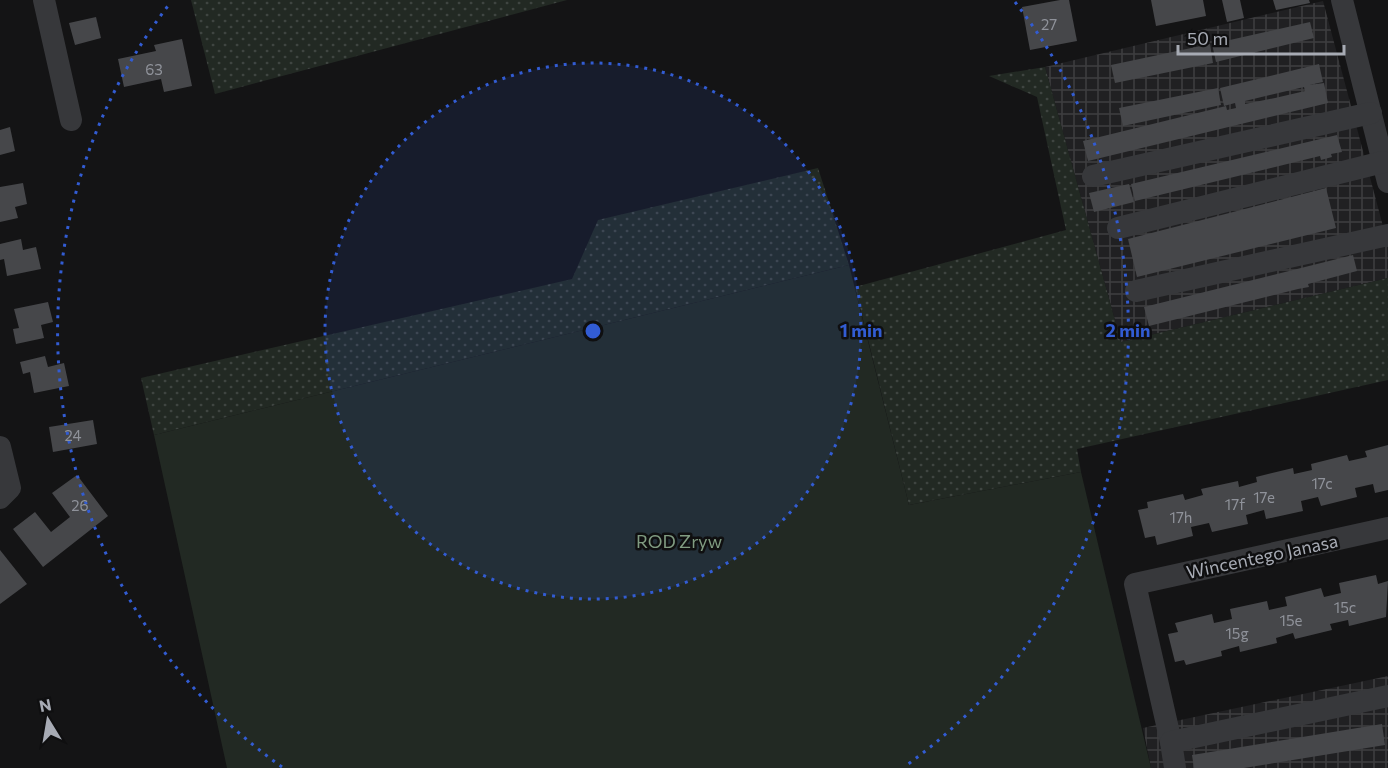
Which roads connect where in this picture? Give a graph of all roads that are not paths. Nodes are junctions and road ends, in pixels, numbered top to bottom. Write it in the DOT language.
graph roads {
  1 [pos="44,0"];
  2 [pos="1342,0"];
  3 [pos="1371,113"];
  4 [pos="71,120"];
  5 [pos="1385,172"];
  6 [pos="1093,176"];
  7 [pos="1118,228"];
  8 [pos="1388,235"];
  9 [pos="1136,291"];
  10 [pos="0,447"];
  11 [pos="0,498"];
  12 [pos="1388,528"];
  13 [pos="1388,696"];
  14 [pos="1171,742"];
  15 [pos="1175,768"];
  1 -- 4 [label="street"];
  2 -- 3 [label="street"];
  3 -- 5 [label="street"];
  3 -- 6 [label="street"];
  5 -- 7 [label="street"];
  8 -- 9 [label="street"];
  10 -- 11 [label="street"];
  12 -- 14 [label="street, Wincentego Janasa"];
  13 -- 14 [label="street"];
  14 -- 15 [label="street"];
}
